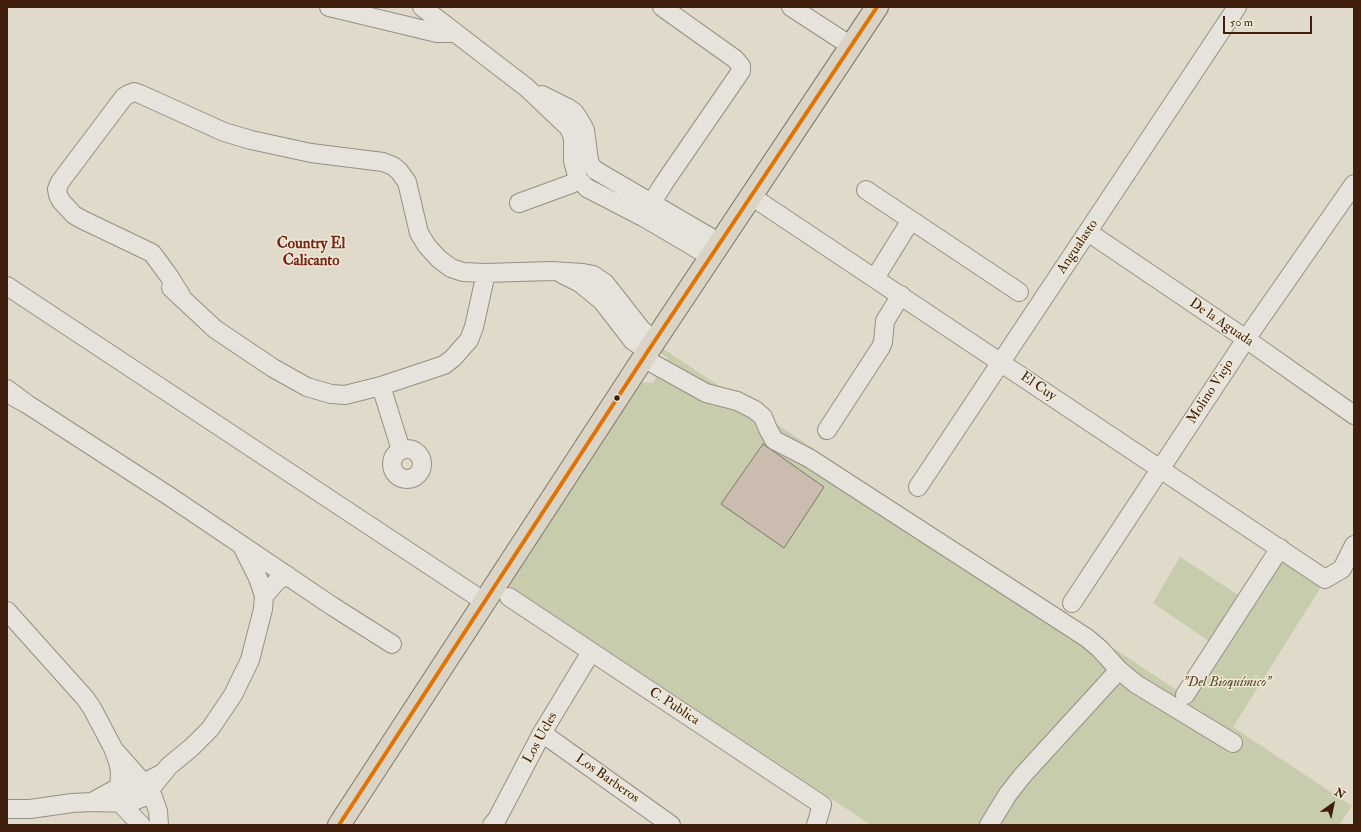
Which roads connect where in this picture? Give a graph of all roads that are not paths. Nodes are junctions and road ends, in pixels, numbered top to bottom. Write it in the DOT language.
graph roads {
  1 [pos="329,7"];
  2 [pos="422,7"];
  3 [pos="662,7"];
  4 [pos="791,7"];
  5 [pos="877,7"];
  6 [pos="1237,7"];
  7 [pos="362,10"];
  8 [pos="456,33"];
  9 [pos="851,46"];
  10 [pos="527,88"];
  11 [pos="578,179"];
  12 [pos="1354,184"];
  13 [pos="866,190"];
  14 [pos="751,196"];
  15 [pos="519,203"];
  16 [pos="647,210"];
  17 [pos="912,220"];
  18 [pos="1088,232"];
  19 [pos="715,250"];
  20 [pos="486,273"];
  21 [pos="875,278"];
  22 [pos="7,286"];
  23 [pos="1019,292"];
  24 [pos="901,295"];
  25 [pos="1246,339"];
  26 [pos="648,350"];
  27 [pos="1001,362"];
  28 [pos="382,386"];
  29 [pos="7,389"];
  30 [pos="7,393"];
  31 [pos="27,404"];
  32 [pos="1354,415"];
  33 [pos="827,430"];
  34 [pos="401,450"];
  35 [pos="1161,469"];
  36 [pos="918,487"];
  37 [pos="241,545"];
  38 [pos="1354,545"];
  39 [pos="1280,548"];
  40 [pos="287,575"];
  41 [pos="264,596"];
  42 [pos="509,597"];
  43 [pos="484,602"];
  44 [pos="1072,603"];
  45 [pos="7,611"];
  46 [pos="392,644"];
  47 [pos="590,652"];
  48 [pos="1119,670"];
  49 [pos="1184,695"];
  50 [pos="542,733"];
  51 [pos="1233,744"];
  52 [pos="113,748"];
  53 [pos="146,787"];
  54 [pos="121,795"];
  55 [pos="7,809"];
  56 [pos="141,825"];
  57 [pos="159,825"];
  58 [pos="339,825"];
  59 [pos="492,825"];
  60 [pos="671,825"];
  61 [pos="816,825"];
  62 [pos="989,825"];
  1 -- 7 [label="street"];
  2 -- 8 [label="street"];
  3 -- 16 [label="street"];
  4 -- 9 [label="street"];
  5 -- 9 [label="main road"];
  6 -- 18 [label="street, Angualasto"];
  7 -- 8 [label="street"];
  8 -- 10 [label="street"];
  9 -- 14 [label="main road"];
  10 -- 11 [label="street"];
  10 -- 16 [label="street"];
  11 -- 15 [label="street"];
  11 -- 16 [label="street"];
  12 -- 25 [label="street, Molino Viejo"];
  13 -- 17 [label="street"];
  14 -- 19 [label="main road"];
  14 -- 21 [label="street, El Cuy"];
  16 -- 19 [label="street"];
  17 -- 21 [label="street"];
  17 -- 23 [label="street"];
  18 -- 25 [label="street, De la Aguada"];
  18 -- 27 [label="street, Angualasto"];
  19 -- 26 [label="main road"];
  20 -- 26 [label="street"];
  20 -- 28 [label="street"];
  20 -- 28 [label="street"];
  21 -- 24 [label="street, El Cuy"];
  22 -- 43 [label="street"];
  24 -- 27 [label="street, El Cuy"];
  24 -- 33 [label="street"];
  25 -- 32 [label="street, De la Aguada"];
  25 -- 35 [label="street, Molino Viejo"];
  26 -- 43 [label="main road"];
  26 -- 48 [label="street"];
  27 -- 35 [label="street, El Cuy"];
  27 -- 36 [label="street, Angualasto"];
  28 -- 34 [label="street"];
  29 -- 31 [label="street"];
  30 -- 31 [label="street"];
  31 -- 37 [label="street"];
  35 -- 39 [label="street, El Cuy"];
  35 -- 44 [label="street, Molino Viejo"];
  37 -- 40 [label="street"];
  37 -- 41 [label="street"];
  38 -- 39 [label="street, El Cuy"];
  39 -- 49 [label="street"];
  40 -- 41 [label="street"];
  40 -- 46 [label="street"];
  41 -- 53 [label="street"];
  42 -- 47 [label="street, C. Publica"];
  43 -- 58 [label="main road"];
  45 -- 52 [label="street"];
  47 -- 50 [label="street, Los Ucles"];
  47 -- 61 [label="street, C. Publica"];
  48 -- 51 [label="street"];
  48 -- 62 [label="street"];
  50 -- 59 [label="street, Los Ucles"];
  50 -- 60 [label="street, Los Barberos"];
  52 -- 53 [label="street"];
  52 -- 54 [label="street"];
  53 -- 54 [label="street"];
  53 -- 57 [label="street"];
  54 -- 55 [label="street"];
  54 -- 56 [label="street"];
}
